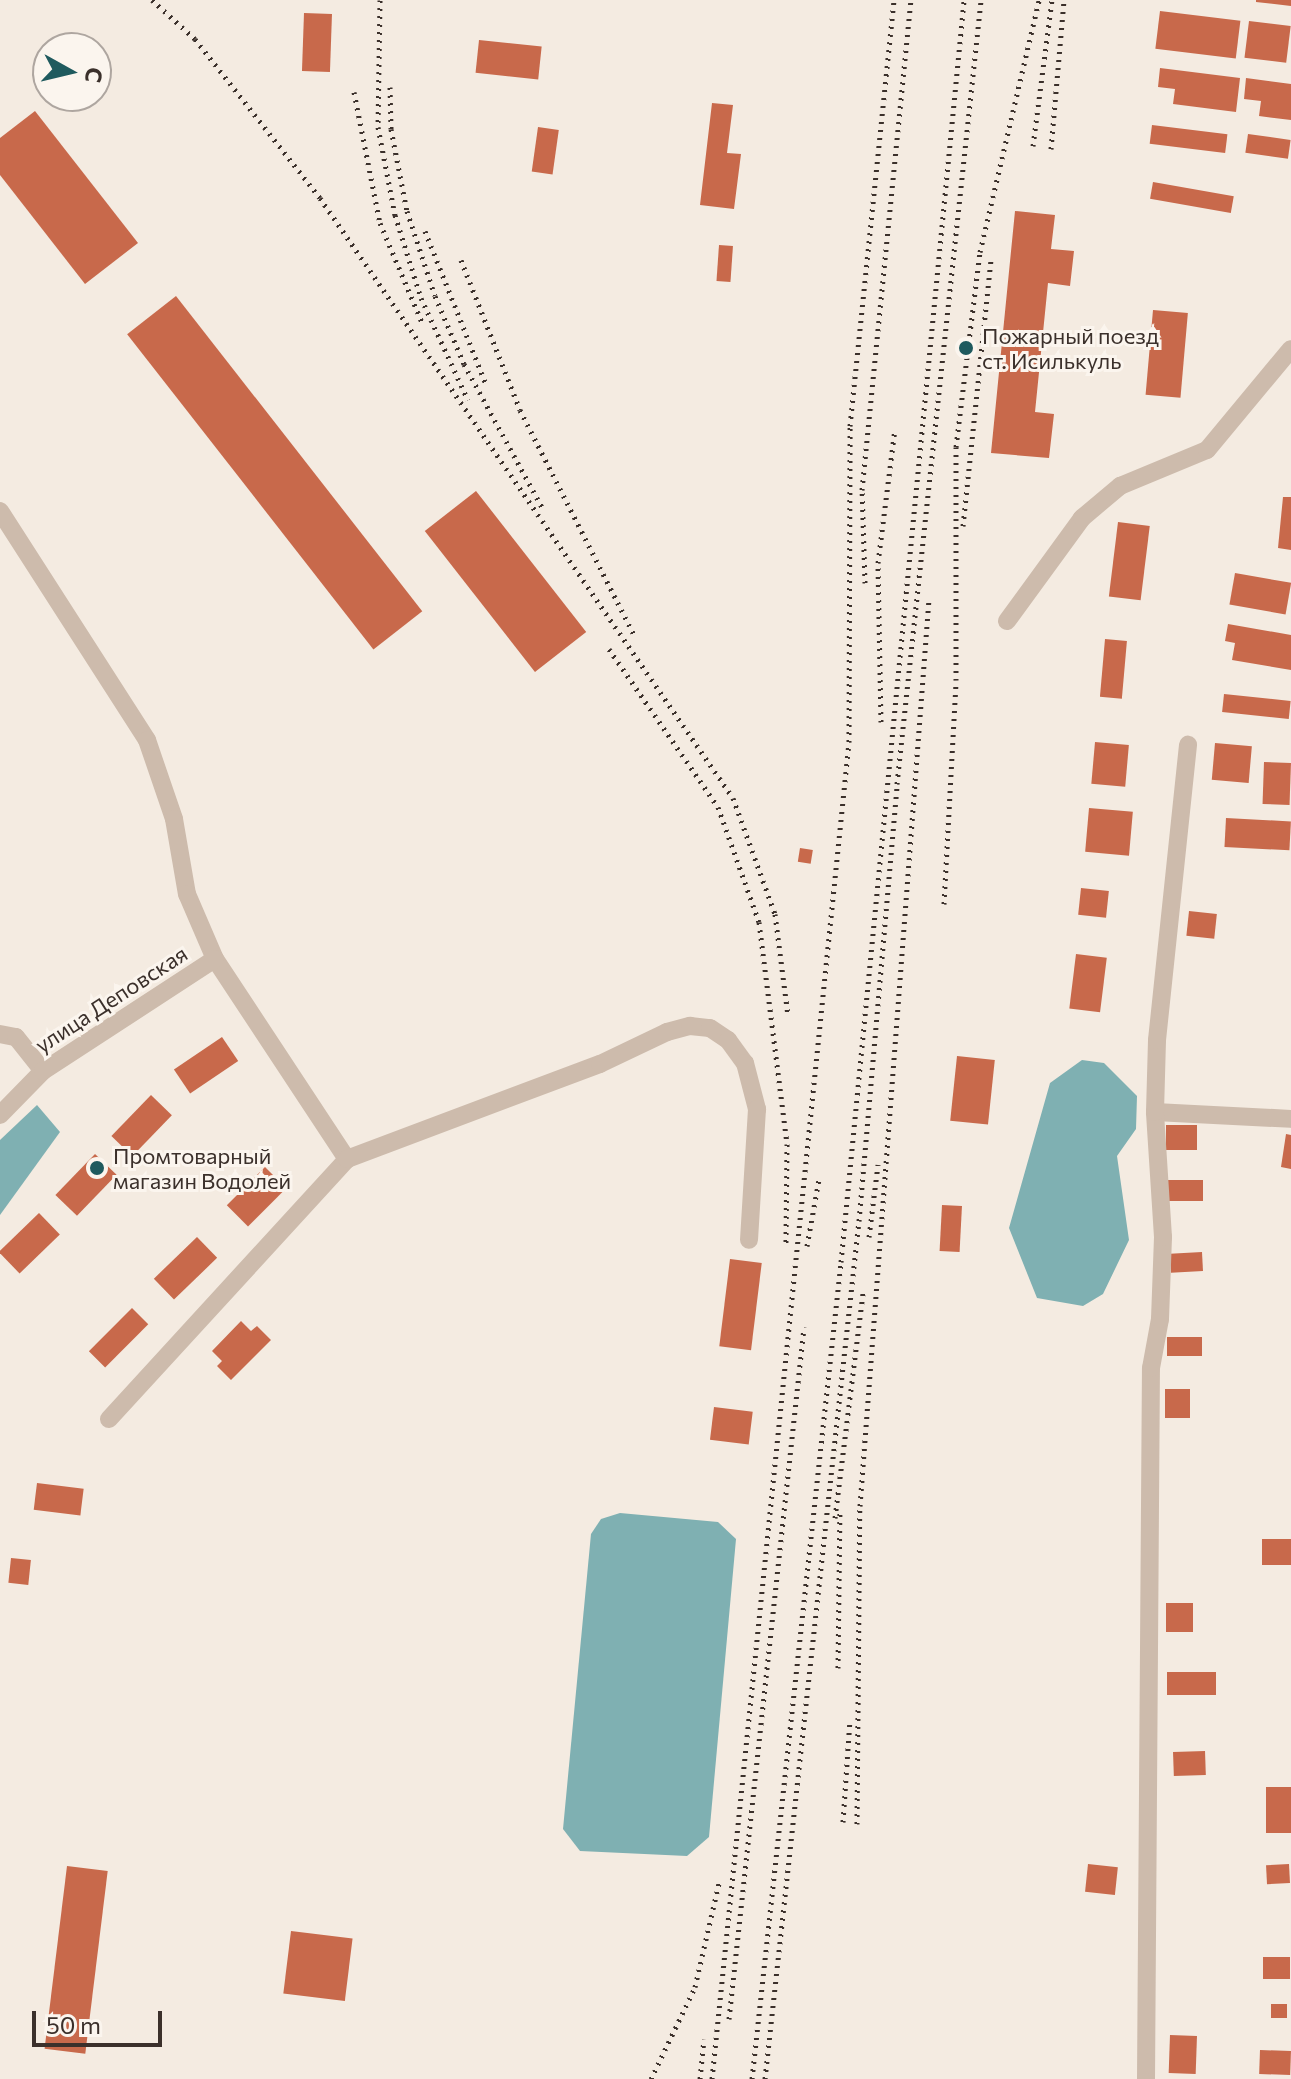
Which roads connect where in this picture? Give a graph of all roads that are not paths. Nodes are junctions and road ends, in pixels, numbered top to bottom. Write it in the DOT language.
graph roads {
  1 [pos="1291,349"];
  2 [pos="0,511"];
  3 [pos="1007,621"];
  4 [pos="1188,745"];
  5 [pos="215,959"];
  6 [pos="0,1034"];
  7 [pos="43,1071"];
  8 [pos="1155,1112"];
  9 [pos="0,1115"];
  10 [pos="1291,1119"];
  11 [pos="347,1159"];
  12 [pos="749,1240"];
  13 [pos="109,1419"];
  14 [pos="1146,2079"];
  1 -- 3 [label="street"];
  2 -- 5 [label="street"];
  4 -- 8 [label="street"];
  5 -- 7 [label="street, улица Деповская"];
  5 -- 11 [label="street"];
  6 -- 7 [label="street"];
  7 -- 9 [label="street, улица Деповская"];
  8 -- 10 [label="street"];
  8 -- 14 [label="street"];
  11 -- 12 [label="street"];
  11 -- 13 [label="street"];
}
